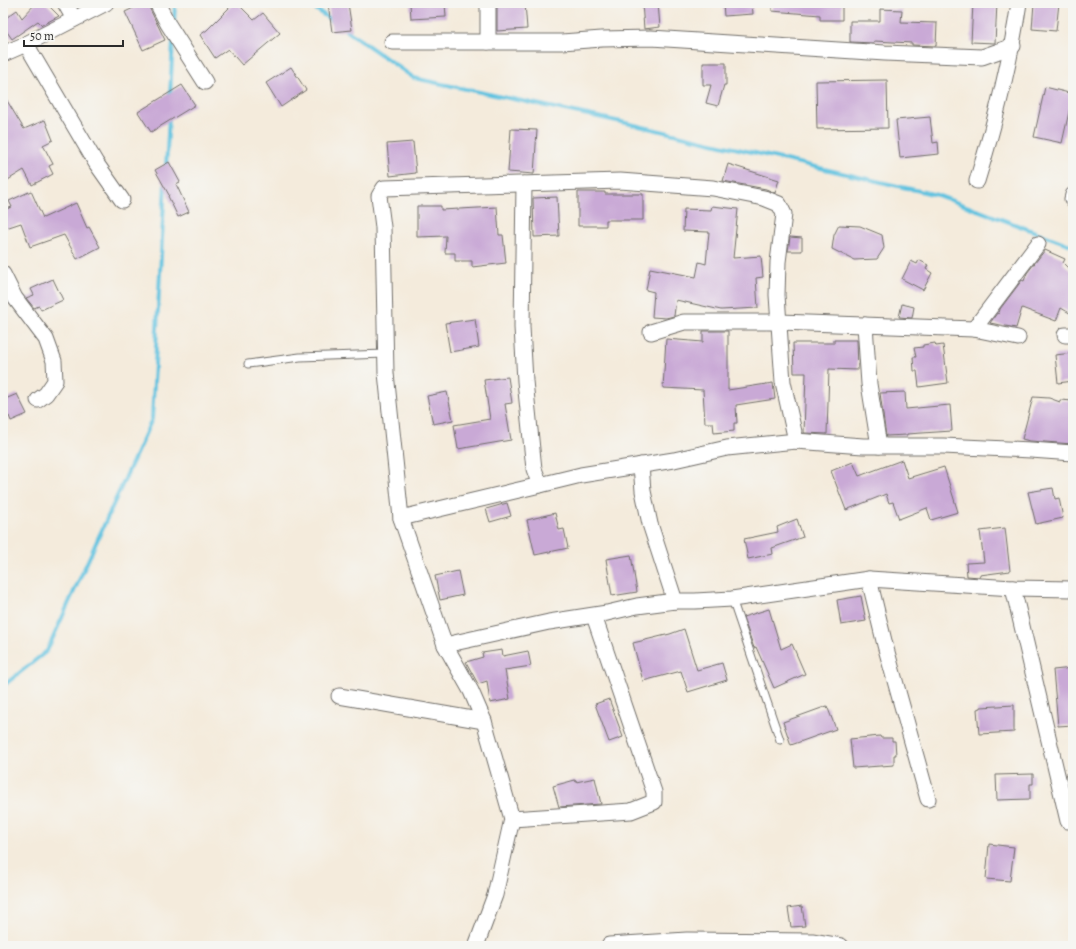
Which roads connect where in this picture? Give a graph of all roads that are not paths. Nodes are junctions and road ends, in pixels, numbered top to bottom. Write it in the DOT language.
graph roads {
  1 [pos="65,3"];
  2 [pos="106,3"];
  3 [pos="157,3"];
  4 [pos="488,3"];
  5 [pos="1019,3"];
  6 [pos="74,19"];
  7 [pos="392,42"];
  8 [pos="488,42"];
  9 [pos="26,44"];
  10 [pos="1013,46"];
  11 [pos="3,54"];
  12 [pos="205,82"];
  13 [pos="978,181"];
  14 [pos="524,184"];
  15 [pos="122,200"];
  16 [pos="1038,244"];
  17 [pos="3,274"];
  18 [pos="780,322"];
  19 [pos="865,325"];
  20 [pos="974,329"];
  21 [pos="650,332"];
  22 [pos="1018,338"];
  23 [pos="385,354"];
  24 [pos="248,364"];
  25 [pos="38,400"];
  26 [pos="796,441"];
  27 [pos="879,446"];
  28 [pos="1073,453"];
  29 [pos="641,465"];
  30 [pos="540,485"];
  31 [pos="401,518"];
  32 [pos="869,579"];
  33 [pos="1013,588"];
  34 [pos="1073,589"];
  35 [pos="732,599"];
  36 [pos="675,601"];
  37 [pos="594,616"];
  38 [pos="445,645"];
  39 [pos="339,696"];
  40 [pos="484,721"];
  41 [pos="780,740"];
  42 [pos="928,799"];
  43 [pos="512,819"];
  44 [pos="1068,821"];
  45 [pos="711,943"];
  46 [pos="609,945"];
  47 [pos="476,946"];
  48 [pos="841,946"];
  1 -- 6 [label="street"];
  2 -- 6 [label="street"];
  3 -- 12 [label="street"];
  4 -- 8 [label="street"];
  5 -- 10 [label="street"];
  6 -- 9 [label="street"];
  7 -- 8 [label="street"];
  8 -- 10 [label="street"];
  9 -- 11 [label="street"];
  9 -- 15 [label="street"];
  10 -- 13 [label="street"];
  14 -- 18 [label="street"];
  14 -- 23 [label="street"];
  14 -- 30 [label="street"];
  16 -- 20 [label="street"];
  17 -- 25 [label="street"];
  18 -- 19 [label="street"];
  18 -- 21 [label="street"];
  18 -- 26 [label="street"];
  19 -- 20 [label="street"];
  19 -- 27 [label="street"];
  20 -- 22 [label="street"];
  23 -- 24 [label="lane"];
  23 -- 31 [label="street"];
  26 -- 27 [label="street"];
  26 -- 29 [label="street"];
  27 -- 28 [label="street"];
  29 -- 30 [label="street"];
  29 -- 36 [label="street"];
  30 -- 31 [label="street"];
  31 -- 38 [label="street"];
  32 -- 33 [label="street"];
  32 -- 35 [label="street"];
  32 -- 42 [label="street"];
  33 -- 34 [label="street"];
  33 -- 44 [label="street"];
  35 -- 36 [label="street"];
  35 -- 41 [label="lane"];
  36 -- 37 [label="street"];
  37 -- 38 [label="street"];
  37 -- 43 [label="street"];
  38 -- 40 [label="street"];
  39 -- 40 [label="street"];
  40 -- 43 [label="street"];
  43 -- 47 [label="street"];
  45 -- 46 [label="street"];
  45 -- 48 [label="street"];
}
